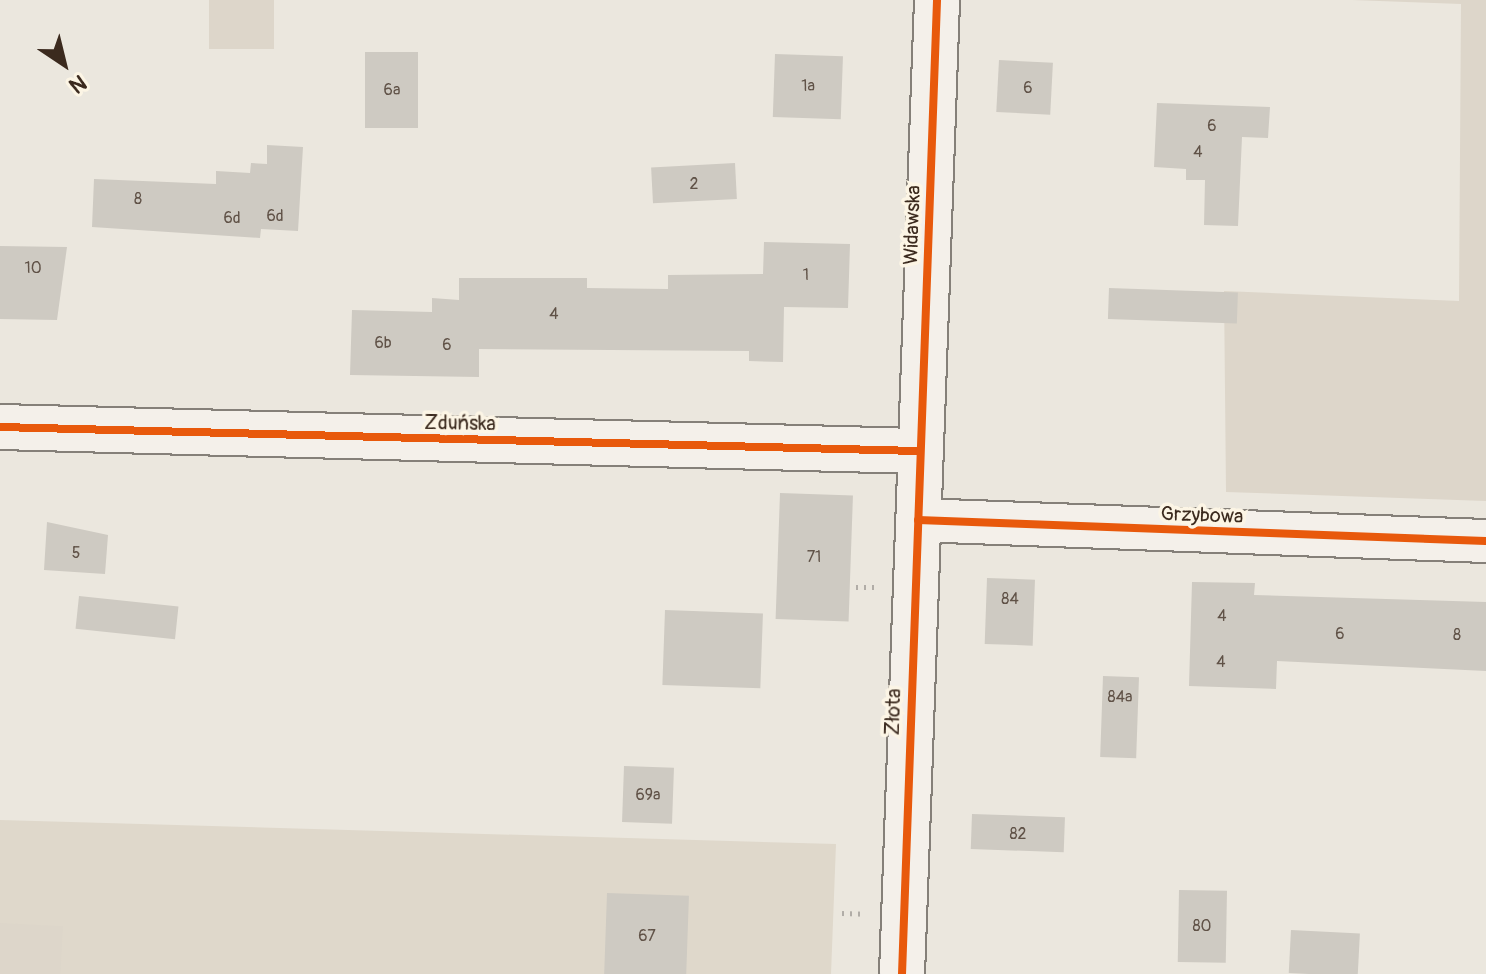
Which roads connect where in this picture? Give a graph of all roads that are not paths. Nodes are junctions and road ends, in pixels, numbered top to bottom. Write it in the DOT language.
graph roads {
  1 [pos="937,0"];
  2 [pos="0,427"];
  3 [pos="919,451"];
  4 [pos="918,520"];
  5 [pos="1486,541"];
  6 [pos="902,974"];
  1 -- 3 [label="street, Widawska"];
  2 -- 3 [label="street, Zduńska"];
  3 -- 4 [label="street, Złota"];
  4 -- 5 [label="street, Grzybowa"];
  4 -- 6 [label="street, Złota"];
}
